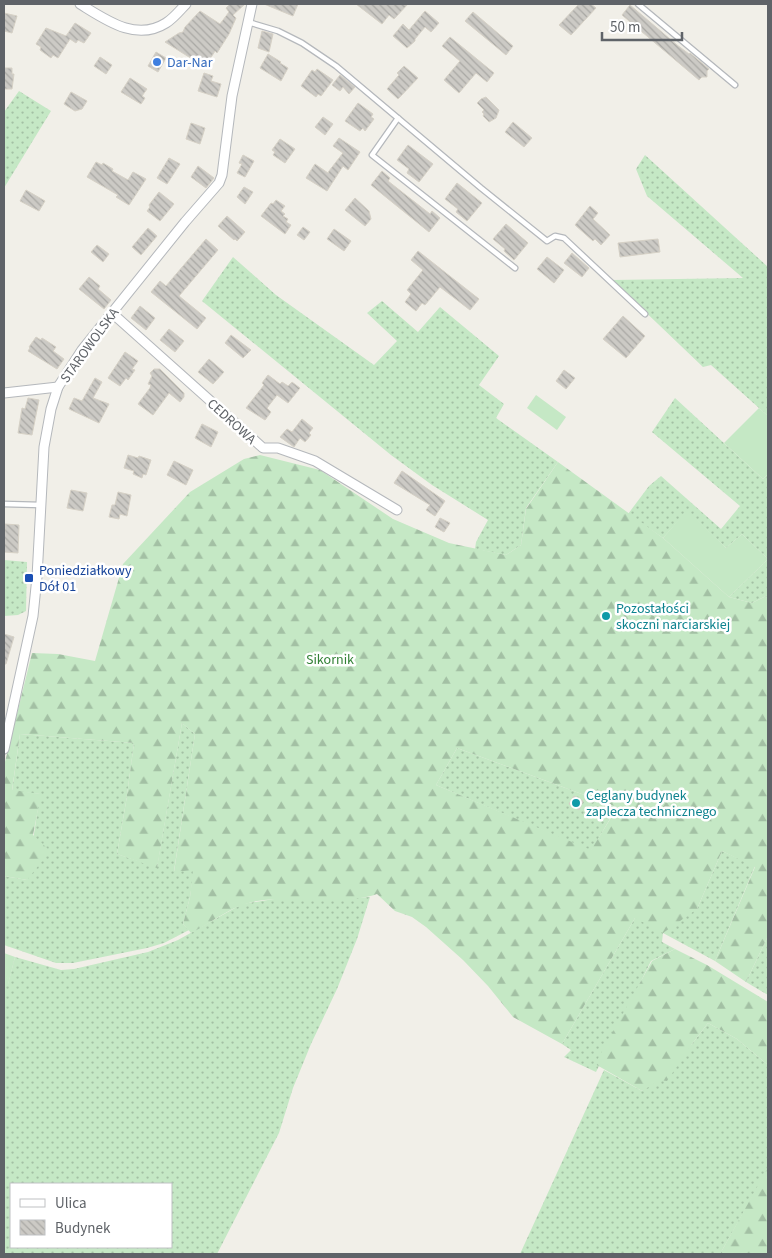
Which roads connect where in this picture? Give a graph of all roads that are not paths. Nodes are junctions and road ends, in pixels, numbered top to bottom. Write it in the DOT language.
graph roads {
  1 [pos="80,4"];
  2 [pos="186,4"];
  3 [pos="252,4"];
  4 [pos="638,4"];
  5 [pos="248,22"];
  6 [pos="735,85"];
  7 [pos="398,118"];
  8 [pos="515,268"];
  9 [pos="112,313"];
  10 [pos="645,314"];
  11 [pos="58,387"];
  12 [pos="4,393"];
  13 [pos="4,504"];
  14 [pos="41,505"];
  15 [pos="397,510"];
  16 [pos="4,750"];
  1 -- 2 [label="street"];
  3 -- 5 [label="street, STAROWOLSKA"];
  4 -- 6 [label="lane"];
  5 -- 7 [label="lane"];
  5 -- 9 [label="street, STAROWOLSKA"];
  7 -- 8 [label="lane"];
  7 -- 10 [label="lane"];
  9 -- 11 [label="street, STAROWOLSKA"];
  9 -- 15 [label="street, CEDROWA"];
  11 -- 12 [label="street"];
  11 -- 14 [label="street, STAROWOLSKA"];
  13 -- 14 [label="lane"];
  14 -- 16 [label="street, STAROWOLSKA"];
}
